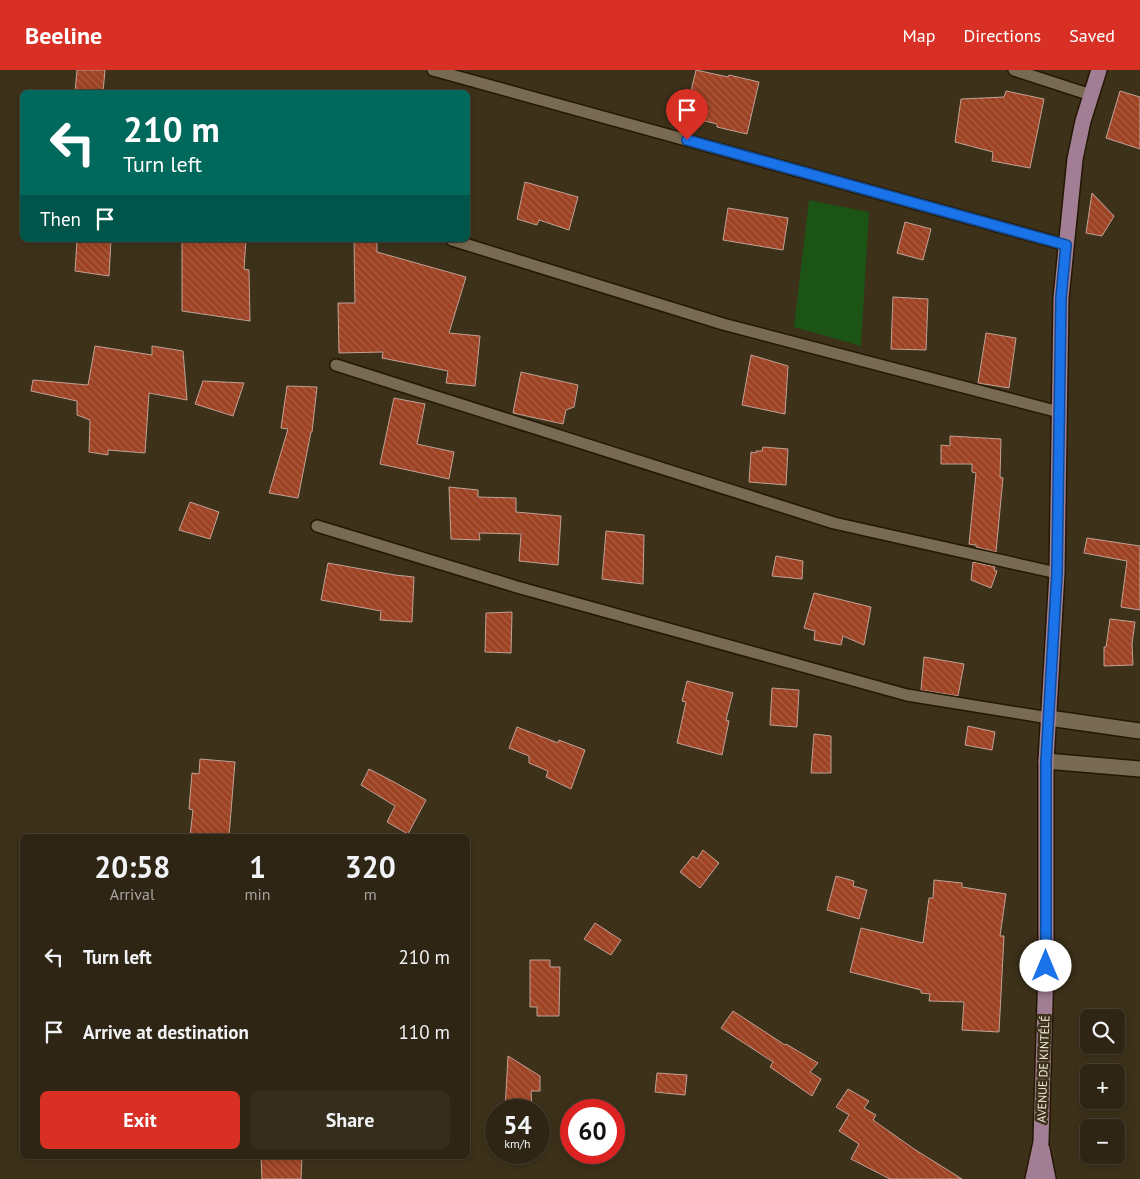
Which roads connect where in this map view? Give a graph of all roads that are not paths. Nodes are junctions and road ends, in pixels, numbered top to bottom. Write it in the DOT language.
graph roads {
  1 [pos="433,70"];
  2 [pos="1014,70"];
  3 [pos="1099,70"];
  4 [pos="1091,95"];
  5 [pos="458,242"];
  6 [pos="1066,245"];
  7 [pos="336,365"];
  8 [pos="1059,412"];
  9 [pos="317,526"];
  10 [pos="1057,573"];
  11 [pos="1049,718"];
  12 [pos="1140,731"];
  13 [pos="1046,761"];
  14 [pos="1140,769"];
  15 [pos="1041,1142"];
  16 [pos="1033,1179"];
  17 [pos="1048,1179"];
  1 -- 6 [label="lane"];
  2 -- 4 [label="lane"];
  3 -- 4 [label="main road, AVENUE DE KINTÉLÉ"];
  4 -- 6 [label="main road, AVENUE DE KINTÉLÉ"];
  5 -- 8 [label="lane"];
  6 -- 8 [label="main road, AVENUE DE KINTÉLÉ"];
  7 -- 10 [label="lane"];
  8 -- 10 [label="main road, AVENUE DE KINTÉLÉ"];
  9 -- 11 [label="lane"];
  10 -- 11 [label="main road, AVENUE DE KINTÉLÉ"];
  11 -- 12 [label="street"];
  11 -- 13 [label="main road, AVENUE DE KINTÉLÉ"];
  13 -- 14 [label="street"];
  13 -- 15 [label="main road, AVENUE DE KINTÉLÉ"];
  15 -- 16 [label="main road, AVENUE DE KINTÉLÉ"];
  15 -- 17 [label="main road, AVENUE DE KINTÉLÉ"];
}
